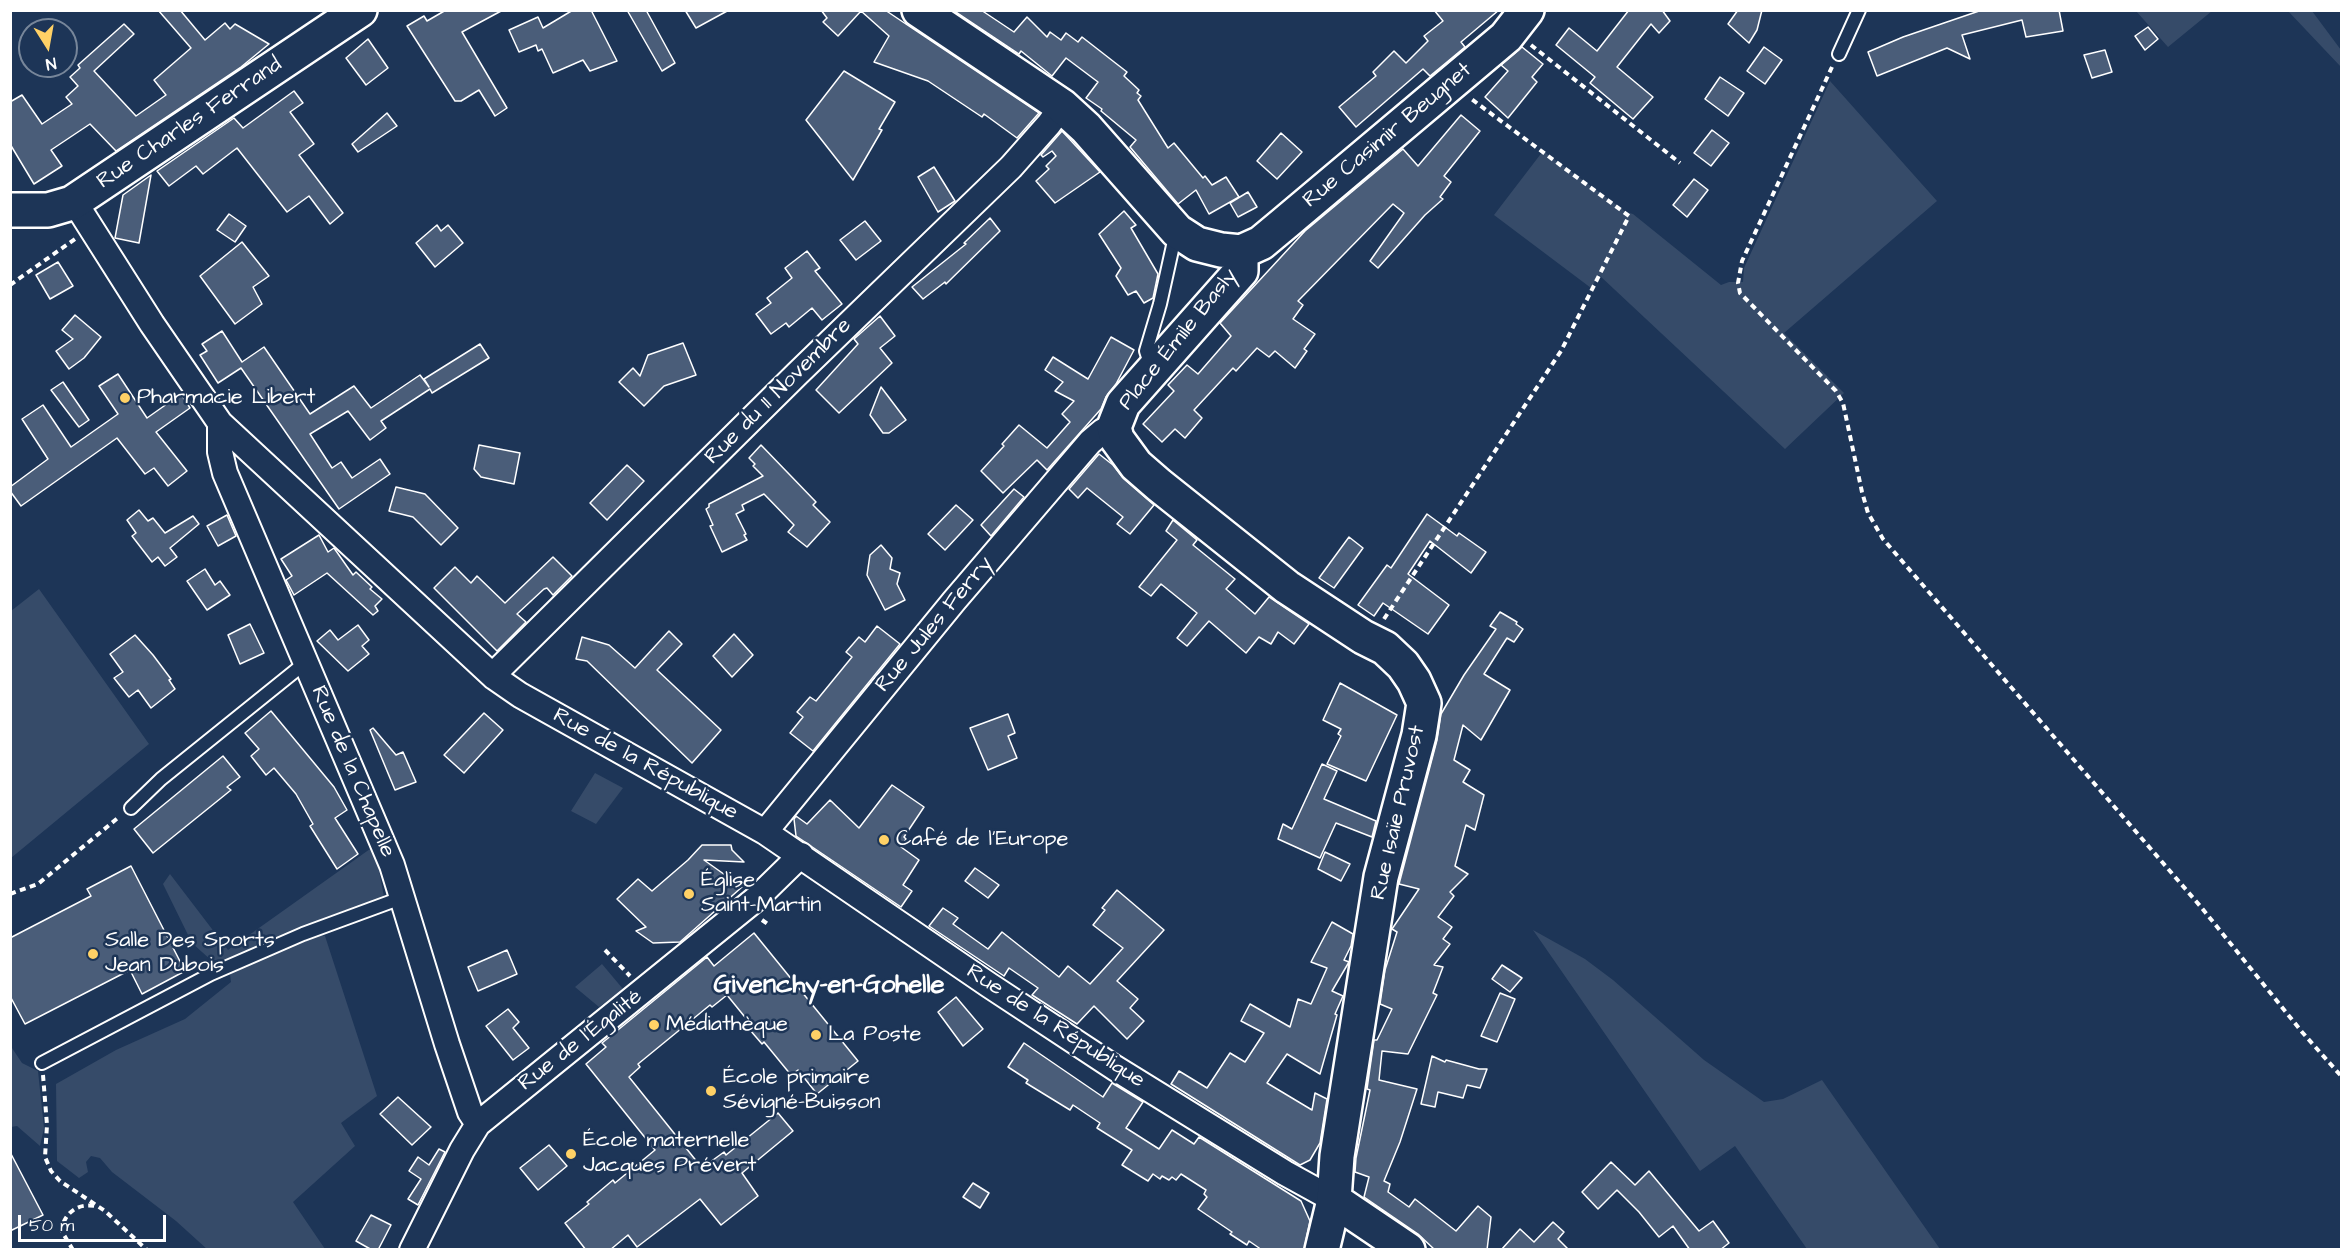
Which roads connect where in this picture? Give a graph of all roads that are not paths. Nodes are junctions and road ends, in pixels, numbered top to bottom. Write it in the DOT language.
graph roads {
  1 [pos="360,10"];
  2 [pos="919,10"];
  3 [pos="1859,10"];
  4 [pos="1519,20"];
  5 [pos="1839,54"];
  6 [pos="1062,106"];
  7 [pos="10,210"];
  8 [pos="81,215"];
  9 [pos="1177,231"];
  10 [pos="1241,252"];
  11 [pos="1152,370"];
  12 [pos="220,423"];
  13 [pos="1114,427"];
  14 [pos="305,663"];
  15 [pos="494,677"];
  16 [pos="131,808"];
  17 [pos="765,832"];
  18 [pos="796,860"];
  19 [pos="401,898"];
  20 [pos="42,1063"];
  21 [pos="478,1124"];
  22 [pos="1334,1200"];
  23 [pos="419,1247"];
  24 [pos="1322,1250"];
  25 [pos="1408,1250"];
  1 -- 8 [label="street, Rue Charles Ferrand"];
  2 -- 6 [label="street"];
  3 -- 5 [label="lane"];
  4 -- 10 [label="street, Rue Casimir Beugnet"];
  6 -- 9 [label="street"];
  6 -- 15 [label="street, Rue du 11 Novembre"];
  7 -- 8 [label="street, Rue Charles Ferrand"];
  8 -- 12 [label="street, Rue de la République"];
  9 -- 10 [label="street"];
  9 -- 11 [label="lane"];
  10 -- 11 [label="street, Place Émile Basly"];
  11 -- 13 [label="street, Place Émile Basly"];
  12 -- 14 [label="street, Rue de la Chapelle"];
  12 -- 15 [label="street, Rue de la République"];
  13 -- 17 [label="street, Rue Jules Ferry"];
  13 -- 22 [label="street, Rue Isaïe Pruvost"];
  14 -- 16 [label="lane"];
  14 -- 19 [label="street, Rue de la Chapelle"];
  15 -- 17 [label="street, Rue de la République"];
  17 -- 18 [label="street, Rue de la République"];
  18 -- 21 [label="street, Rue de l'Égalité"];
  18 -- 22 [label="street, Rue de la République"];
  19 -- 20 [label="lane"];
  19 -- 21 [label="street, Rue de la Chapelle"];
  21 -- 23 [label="street, Rue de l'Égalité"];
  22 -- 24 [label="street, Rue Isaïe Pruvost"];
  22 -- 25 [label="street"];
}
